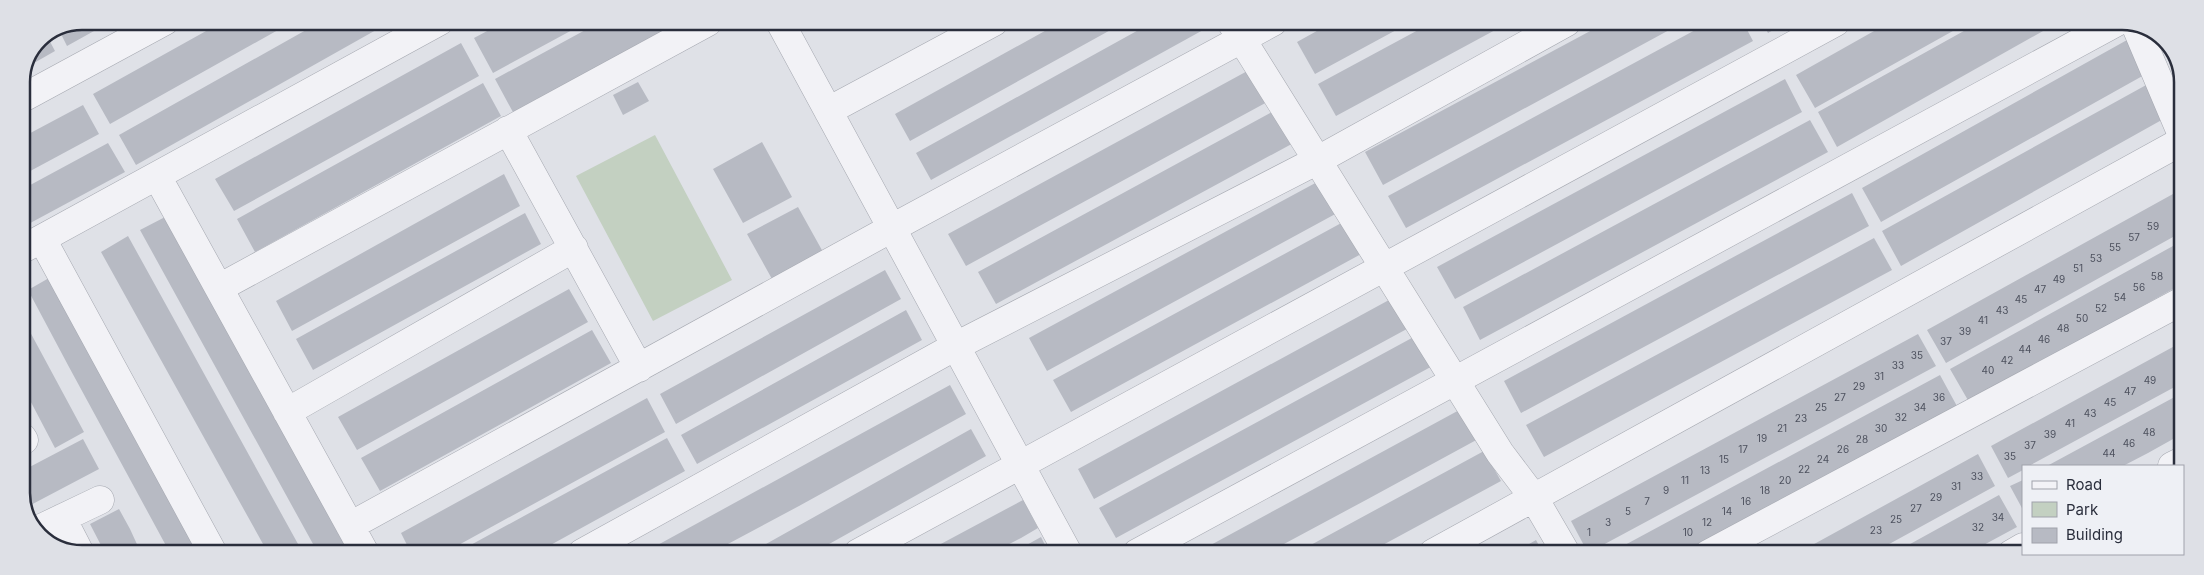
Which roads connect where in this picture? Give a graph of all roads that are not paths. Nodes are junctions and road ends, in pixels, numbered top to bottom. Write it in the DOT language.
graph roads {
  1 [pos="148,30"];
  2 [pos="425,30"];
  3 [pos="693,30"];
  4 [pos="784,30"];
  5 [pos="979,30"];
  6 [pos="1236,30"];
  7 [pos="1553,30"];
  8 [pos="1821,30"];
  9 [pos="2102,30"];
  10 [pos="2139,33"];
  11 [pos="30,94"];
  12 [pos="828,111"];
  13 [pos="2174,116"];
  14 [pos="508,130"];
  15 [pos="2174,145"];
  16 [pos="1318,160"];
  17 [pos="157,176"];
  18 [pos="892,228"];
  19 [pos="32,245"];
  20 [pos="574,248"];
  21 [pos="1384,268"];
  22 [pos="219,288"];
  23 [pos="2174,305"];
  24 [pos="956,346"];
  25 [pos="639,368"];
  26 [pos="1455,381"];
  27 [pos="287,412"];
  28 [pos="1020,465"];
  29 [pos="1534,498"];
  30 [pos="100,500"];
  31 [pos="62,518"];
  32 [pos="350,526"];
  33 [pos="43,527"];
  34 [pos="76,544"];
  35 [pos="208,545"];
  36 [pos="361,545"];
  37 [pos="596,545"];
  38 [pos="873,545"];
  39 [pos="1064,545"];
  40 [pos="1152,545"];
  41 [pos="1448,545"];
  42 [pos="1561,545"];
  43 [pos="1725,545"];
  1 -- 11 [label="street"];
  2 -- 17 [label="street"];
  3 -- 14 [label="street"];
  4 -- 12 [label="street"];
  5 -- 12 [label="street"];
  6 -- 16 [label="street"];
  6 -- 18 [label="street"];
  7 -- 16 [label="street"];
  8 -- 21 [label="street"];
  9 -- 26 [label="street"];
  10 -- 13 [label="street"];
  12 -- 18 [label="street"];
  14 -- 20 [label="street"];
  14 -- 22 [label="street"];
  15 -- 29 [label="street"];
  16 -- 21 [label="street"];
  16 -- 24 [label="street"];
  17 -- 19 [label="street"];
  17 -- 22 [label="street"];
  18 -- 24 [label="street"];
  18 -- 25 [label="street"];
  19 -- 35 [label="street"];
  20 -- 25 [label="street"];
  20 -- 27 [label="street"];
  21 -- 26 [label="street"];
  21 -- 28 [label="street"];
  22 -- 27 [label="street"];
  23 -- 43 [label="street"];
  24 -- 28 [label="street"];
  24 -- 37 [label="street"];
  25 -- 32 [label="street"];
  26 -- 29 [label="street"];
  26 -- 40 [label="street"];
  27 -- 32 [label="street"];
  28 -- 38 [label="street"];
  28 -- 39 [label="street"];
  29 -- 41 [label="street"];
  29 -- 42 [label="street"];
  30 -- 31 [label="street"];
  31 -- 33 [label="street"];
  31 -- 34 [label="street"];
  32 -- 36 [label="street"];
}
